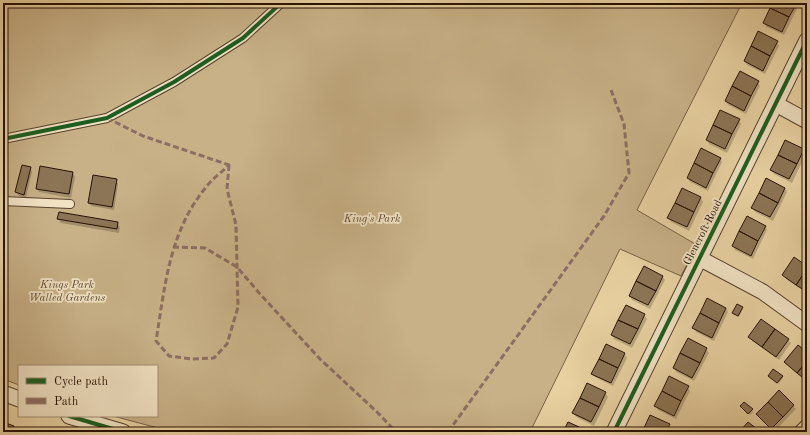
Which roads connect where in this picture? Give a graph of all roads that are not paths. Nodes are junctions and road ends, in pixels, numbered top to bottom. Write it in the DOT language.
graph roads {
  1 [pos="281,3"];
  2 [pos="807,40"];
  3 [pos="776,104"];
  4 [pos="807,121"];
  5 [pos="3,139"];
  6 [pos="3,201"];
  7 [pos="70,204"];
  8 [pos="699,258"];
  9 [pos="807,324"];
  10 [pos="3,393"];
  11 [pos="18,399"];
  12 [pos="72,417"];
  13 [pos="807,427"];
  14 [pos="124,432"];
  15 [pos="614,432"];
  16 [pos="802,432"];
  1 -- 5 [label="lane"];
  2 -- 3 [label="street, Glencroft Road"];
  3 -- 4 [label="street"];
  3 -- 8 [label="street, Glencroft Road"];
  6 -- 7 [label="lane"];
  8 -- 9 [label="street"];
  8 -- 15 [label="street, Glencroft Road"];
  10 -- 11 [label="street"];
  12 -- 14 [label="street"];
  13 -- 16 [label="street"];
}
